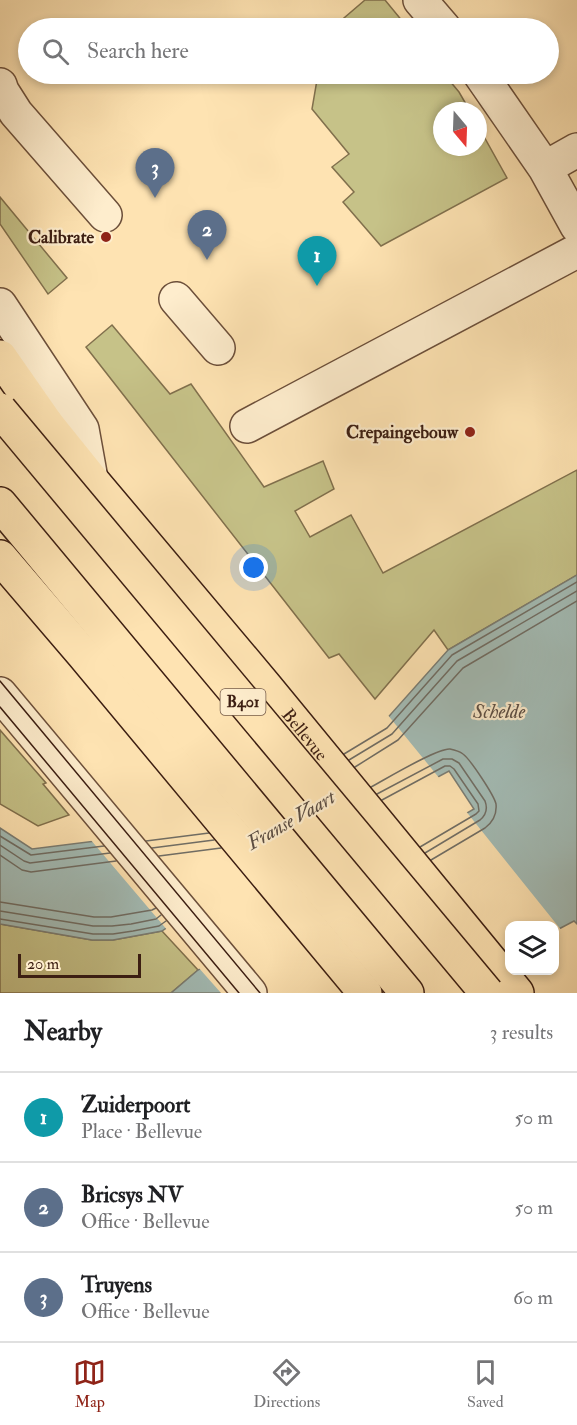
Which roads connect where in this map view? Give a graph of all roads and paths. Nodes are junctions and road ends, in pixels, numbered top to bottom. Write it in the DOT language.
graph roads {
  1 [pos="420,0"];
  2 [pos="435,18"];
  3 [pos="487,84"];
  4 [pos="0,85"];
  5 [pos="577,150"];
  6 [pos="545,168"];
  7 [pos="105,215"];
  8 [pos="577,226"];
  9 [pos="577,251"];
  10 [pos="176,299"];
  11 [pos="0,305"];
  12 [pos="218,348"];
  13 [pos="0,357"];
  14 [pos="0,410"];
  15 [pos="46,423"];
  16 [pos="247,426"];
  17 [pos="91,479"];
  18 [pos="0,504"];
  19 [pos="0,557"];
  20 [pos="0,694"];
  21 [pos="250,993"];
  22 [pos="364,993"];
  23 [pos="407,993"];
  24 [pos="487,993"];
  25 [pos="517,993"];
  1 -- 2 [label="street"];
  3 -- 6 [label="street"];
  4 -- 7 [label="street"];
  5 -- 6 [label="street"];
  6 -- 8 [label="street"];
  9 -- 16 [label="street"];
  10 -- 12 [label="street"];
  11 -- 17 [label="street, Bellevue"];
  13 -- 15 [label="main road, Bellevue"];
  14 -- 15 [label="main road"];
  14 -- 24 [label="main road, B401, bridge"];
  15 -- 17 [label="main road, Bellevue"];
  17 -- 25 [label="main road, Bellevue"];
  18 -- 23 [label="main road"];
  19 -- 22 [label="main road"];
  20 -- 21 [label="street"];
}
